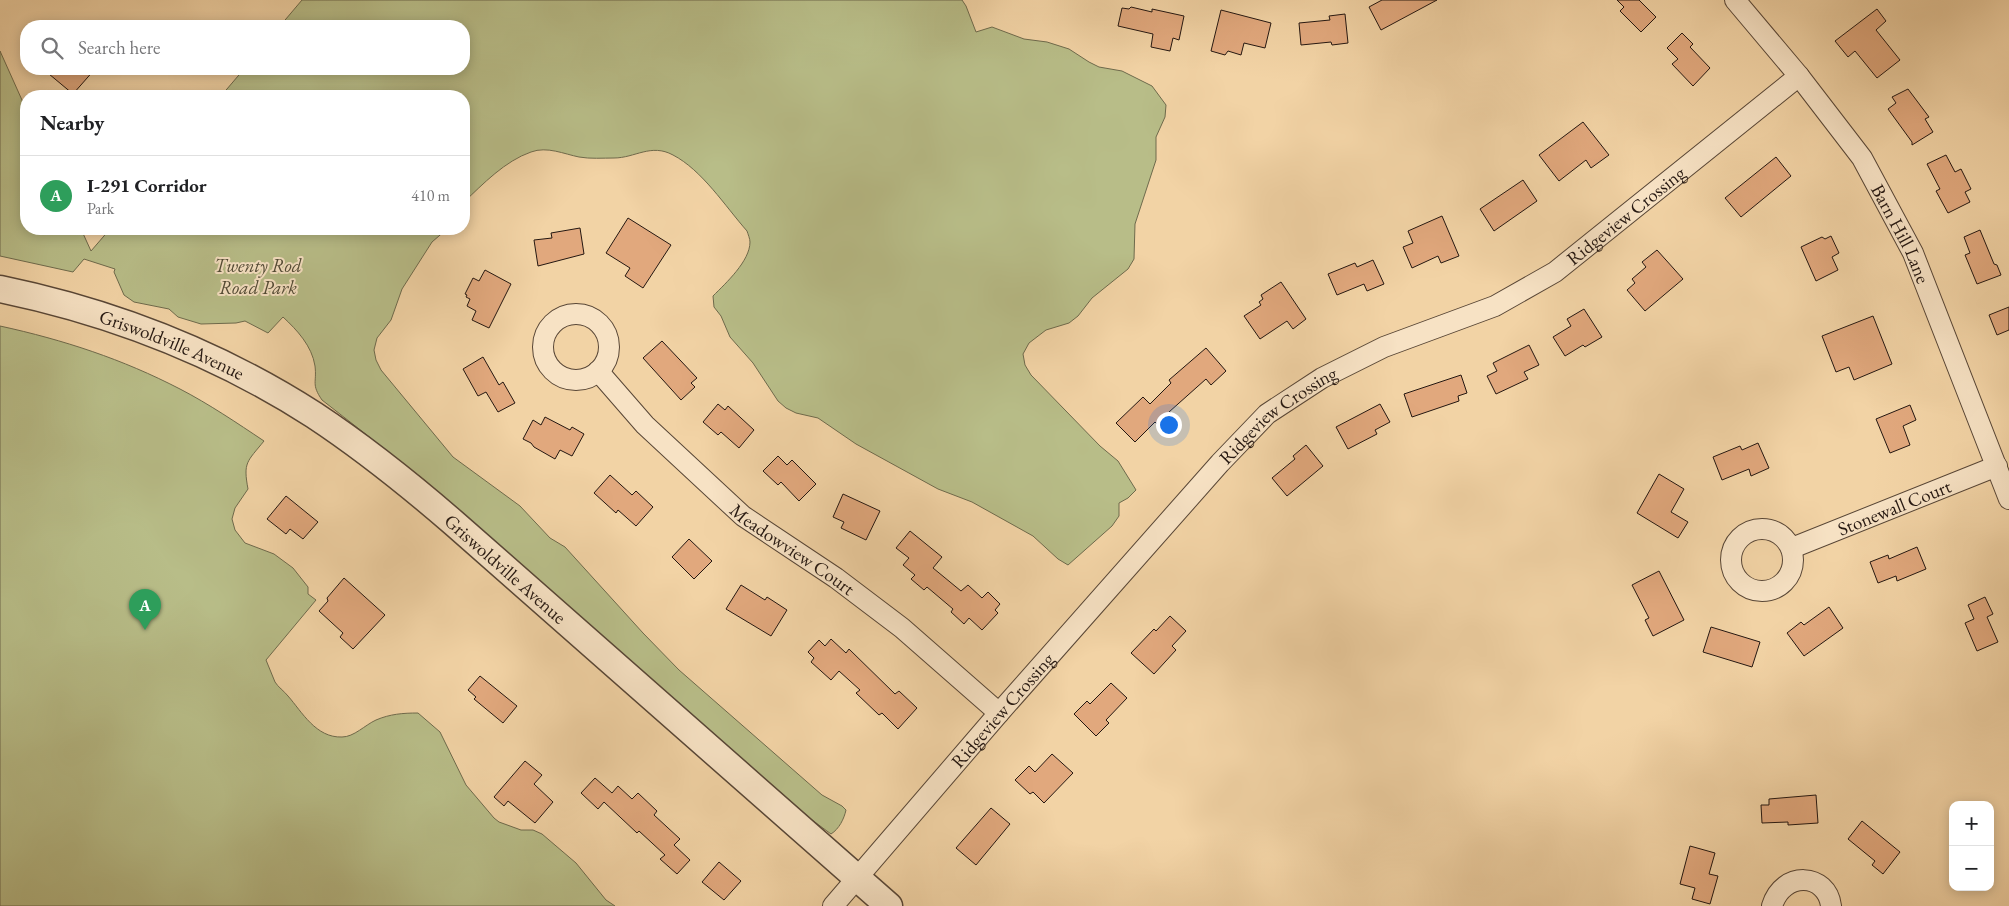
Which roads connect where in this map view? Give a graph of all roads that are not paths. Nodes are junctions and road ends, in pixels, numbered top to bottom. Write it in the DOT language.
graph roads {
  1 [pos="1735,0"];
  2 [pos="1799,76"];
  3 [pos="0,289"];
  4 [pos="598,371"];
  5 [pos="1997,466"];
  6 [pos="2009,499"];
  7 [pos="1792,548"];
  8 [pos="999,713"];
  9 [pos="858,879"];
  10 [pos="833,906"];
  11 [pos="889,906"];
  12 [pos="1772,906"];
  13 [pos="1831,906"];
  1 -- 2 [label="street, Barn Hill Lane"];
  2 -- 5 [label="street, Barn Hill Lane"];
  2 -- 8 [label="street, Ridgeview Crossing"];
  3 -- 9 [label="street, Griswoldville Avenue"];
  4 -- 8 [label="street, Meadowview Court"];
  5 -- 6 [label="street, Barn Hill Lane"];
  5 -- 7 [label="street, Stonewall Court"];
  8 -- 9 [label="street, Ridgeview Crossing"];
  9 -- 10 [label="street, Ridgeview Crossing"];
  9 -- 11 [label="street, Griswoldville Avenue"];
  12 -- 13 [label="street"];
}
